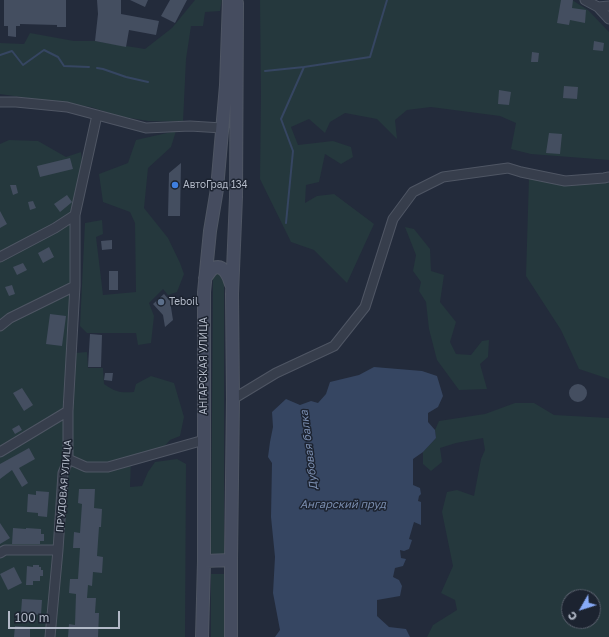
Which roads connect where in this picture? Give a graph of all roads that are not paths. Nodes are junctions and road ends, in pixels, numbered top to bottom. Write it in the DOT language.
graph roads {
  1 [pos="229,0"];
  2 [pos="237,0"];
  3 [pos="585,0"];
  4 [pos="609,6"];
  5 [pos="598,7"];
  6 [pos="609,20"];
  7 [pos="0,102"];
  8 [pos="97,116"];
  9 [pos="222,128"];
  10 [pos="609,177"];
  11 [pos="75,215"];
  12 [pos="0,257"];
  13 [pos="205,278"];
  14 [pos="75,286"];
  15 [pos="232,294"];
  16 [pos="0,326"];
  17 [pos="233,399"];
  18 [pos="68,411"];
  19 [pos="204,440"];
  20 [pos="0,452"];
  21 [pos="68,458"];
  22 [pos="58,550"];
  23 [pos="0,553"];
  24 [pos="231,560"];
  25 [pos="204,561"];
  26 [pos="50,637"];
  27 [pos="202,637"];
  28 [pos="230,637"];
  1 -- 9 [label="main road, АНГАРСКАЯ УЛИЦА"];
  2 -- 15 [label="main road"];
  3 -- 5 [label="street"];
  4 -- 5 [label="street"];
  5 -- 6 [label="street"];
  7 -- 8 [label="street"];
  8 -- 9 [label="street"];
  8 -- 11 [label="street, ПРУДОВАЯ УЛИЦА"];
  9 -- 13 [label="main road, АНГАРСКАЯ УЛИЦА"];
  10 -- 17 [label="street"];
  11 -- 12 [label="street"];
  11 -- 14 [label="street, ПРУДОВАЯ УЛИЦА"];
  13 -- 15 [label="main road"];
  13 -- 19 [label="main road, АНГАРСКАЯ УЛИЦА"];
  14 -- 16 [label="street"];
  14 -- 18 [label="street, ПРУДОВАЯ УЛИЦА"];
  15 -- 17 [label="main road"];
  17 -- 24 [label="main road"];
  18 -- 20 [label="street"];
  18 -- 21 [label="street, ПРУДОВАЯ УЛИЦА"];
  19 -- 21 [label="street"];
  19 -- 25 [label="main road, АНГАРСКАЯ УЛИЦА"];
  21 -- 22 [label="street, ПРУДОВАЯ УЛИЦА"];
  22 -- 23 [label="street"];
  22 -- 26 [label="street, ПРУДОВАЯ УЛИЦА"];
  24 -- 25 [label="main road"];
  24 -- 28 [label="main road"];
  25 -- 27 [label="main road, АНГАРСКАЯ УЛИЦА"];
}
